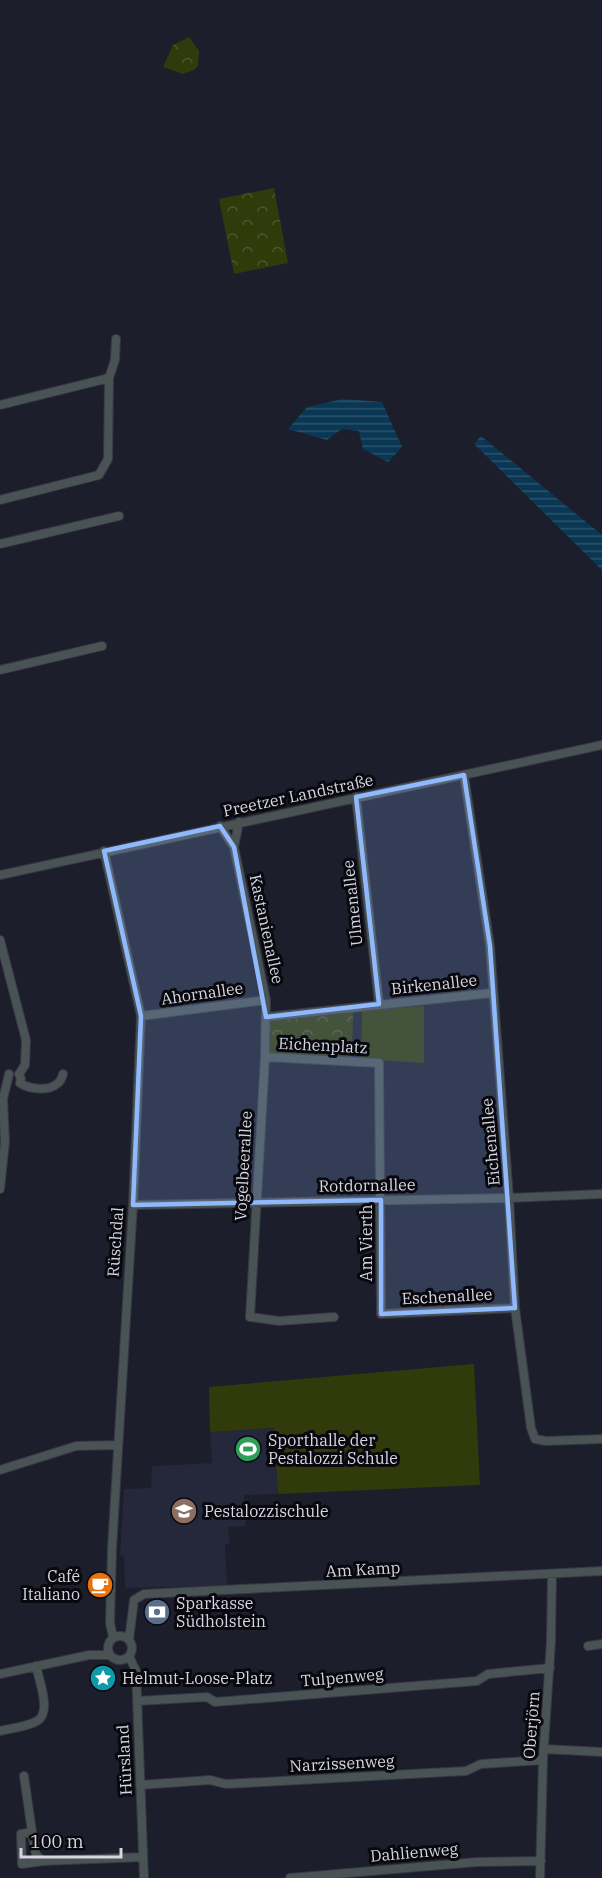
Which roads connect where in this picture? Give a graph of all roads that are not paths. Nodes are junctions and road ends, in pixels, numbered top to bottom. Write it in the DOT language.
graph roads {
  1 [pos="116,339"];
  2 [pos="109,378"];
  3 [pos="0,405"];
  4 [pos="0,500"];
  5 [pos="119,516"];
  6 [pos="0,544"];
  7 [pos="102,646"];
  8 [pos="0,670"];
  9 [pos="602,745"];
  10 [pos="602,756"];
  11 [pos="464,775"];
  12 [pos="356,797"];
  13 [pos="239,822"];
  14 [pos="220,826"];
  15 [pos="234,847"];
  16 [pos="104,851"];
  17 [pos="0,875"];
  18 [pos="0,940"];
  19 [pos="492,993"];
  20 [pos="266,999"];
  21 [pos="379,1004"];
  22 [pos="141,1016"];
  23 [pos="266,1017"];
  24 [pos="265,1057"];
  25 [pos="379,1063"];
  26 [pos="0,1070"];
  27 [pos="9,1074"];
  28 [pos="63,1074"];
  29 [pos="20,1079"];
  30 [pos="8,1083"];
  31 [pos="0,1189"];
  32 [pos="602,1194"];
  33 [pos="509,1198"];
  34 [pos="381,1200"];
  35 [pos="256,1202"];
  36 [pos="133,1205"];
  37 [pos="515,1308"];
  38 [pos="381,1314"];
  39 [pos="334,1317"];
  40 [pos="602,1439"];
  41 [pos="117,1445"];
  42 [pos="0,1470"];
  43 [pos="602,1571"];
  44 [pos="552,1574"];
  45 [pos="118,1640"];
  46 [pos="602,1644"];
  47 [pos="588,1646"];
  48 [pos="89,1655"];
  49 [pos="109,1655"];
  50 [pos="125,1658"];
  51 [pos="36,1666"];
  52 [pos="550,1668"];
  53 [pos="0,1674"];
  54 [pos="136,1701"];
  55 [pos="0,1731"];
  56 [pos="544,1749"];
  57 [pos="602,1752"];
  58 [pos="543,1760"];
  59 [pos="24,1776"];
  60 [pos="140,1785"];
  61 [pos="32,1832"];
  62 [pos="143,1857"];
  63 [pos="43,1861"];
  64 [pos="541,1862"];
  65 [pos="144,1878"];
  66 [pos="290,1878"];
  67 [pos="540,1878"];
  1 -- 2 [label="street"];
  2 -- 3 [label="street"];
  2 -- 4 [label="street"];
  5 -- 6 [label="street"];
  7 -- 8 [label="street"];
  9 -- 10 [label="street"];
  9 -- 11 [label="street, Preetzer Landstraße"];
  11 -- 12 [label="street, Preetzer Landstraße"];
  11 -- 19 [label="street, Eichenallee"];
  12 -- 13 [label="street, Preetzer Landstraße"];
  12 -- 21 [label="street, Ulmenallee"];
  13 -- 14 [label="street, Preetzer Landstraße"];
  13 -- 15 [label="street, Kastanienallee"];
  14 -- 15 [label="street, Kastanienallee"];
  14 -- 16 [label="street, Preetzer Landstraße"];
  15 -- 20 [label="street, Kastanienallee"];
  16 -- 17 [label="street, Preetzer Landstraße"];
  16 -- 22 [label="street, Rüschdal"];
  18 -- 29 [label="street"];
  19 -- 21 [label="street, Birkenallee"];
  19 -- 33 [label="street, Eichenallee"];
  20 -- 22 [label="street, Ahornallee"];
  20 -- 23 [label="street, Kastanienallee"];
  21 -- 23 [label="street, Eichenplatz"];
  22 -- 36 [label="street, Rüschdal"];
  23 -- 24 [label="street, Vogelbeerallee"];
  24 -- 25 [label="street, Eichenplatz"];
  24 -- 35 [label="street, Vogelbeerallee"];
  25 -- 34 [label="street, Am Vierth"];
  26 -- 27 [label="street"];
  27 -- 29 [label="street"];
  27 -- 30 [label="street"];
  28 -- 29 [label="street"];
  29 -- 30 [label="street"];
  30 -- 31 [label="street"];
  32 -- 33 [label="street, Rotdornallee"];
  33 -- 34 [label="street, Rotdornallee"];
  33 -- 37 [label="street, Eichenallee"];
  34 -- 35 [label="street, Rotdornallee"];
  34 -- 38 [label="street, Am Vierth"];
  35 -- 36 [label="street, Rotdornallee"];
  35 -- 39 [label="street, Vogelbeerallee"];
  36 -- 41 [label="street, Rüschdal"];
  37 -- 38 [label="street, Eschenallee"];
  37 -- 40 [label="street, Eichenallee"];
  41 -- 42 [label="street"];
  41 -- 45 [label="street, Rüschdal"];
  43 -- 44 [label="street, Am Kamp"];
  44 -- 45 [label="street, Am Kamp"];
  44 -- 52 [label="street, Oberjörn"];
  45 -- 48 [label="street"];
  45 -- 49 [label="street"];
  45 -- 50 [label="street"];
  46 -- 47 [label="street"];
  48 -- 49 [label="street"];
  48 -- 51 [label="street"];
  49 -- 50 [label="street"];
  50 -- 54 [label="street, Hürsland"];
  51 -- 53 [label="street"];
  51 -- 55 [label="street"];
  52 -- 54 [label="street, Tulpenweg"];
  52 -- 56 [label="street, Oberjörn"];
  54 -- 60 [label="street, Hürsland"];
  56 -- 57 [label="street"];
  56 -- 58 [label="street, Oberjörn"];
  58 -- 60 [label="street, Narzissenweg"];
  58 -- 64 [label="street, Oberjörn"];
  59 -- 61 [label="street"];
  60 -- 62 [label="street, Hürsland"];
  61 -- 63 [label="street"];
  61 -- 63 [label="street"];
  62 -- 63 [label="street"];
  62 -- 65 [label="street, Hürsland"];
  64 -- 66 [label="street, Dahlienweg"];
  64 -- 67 [label="street, Oberjörn"];
}
